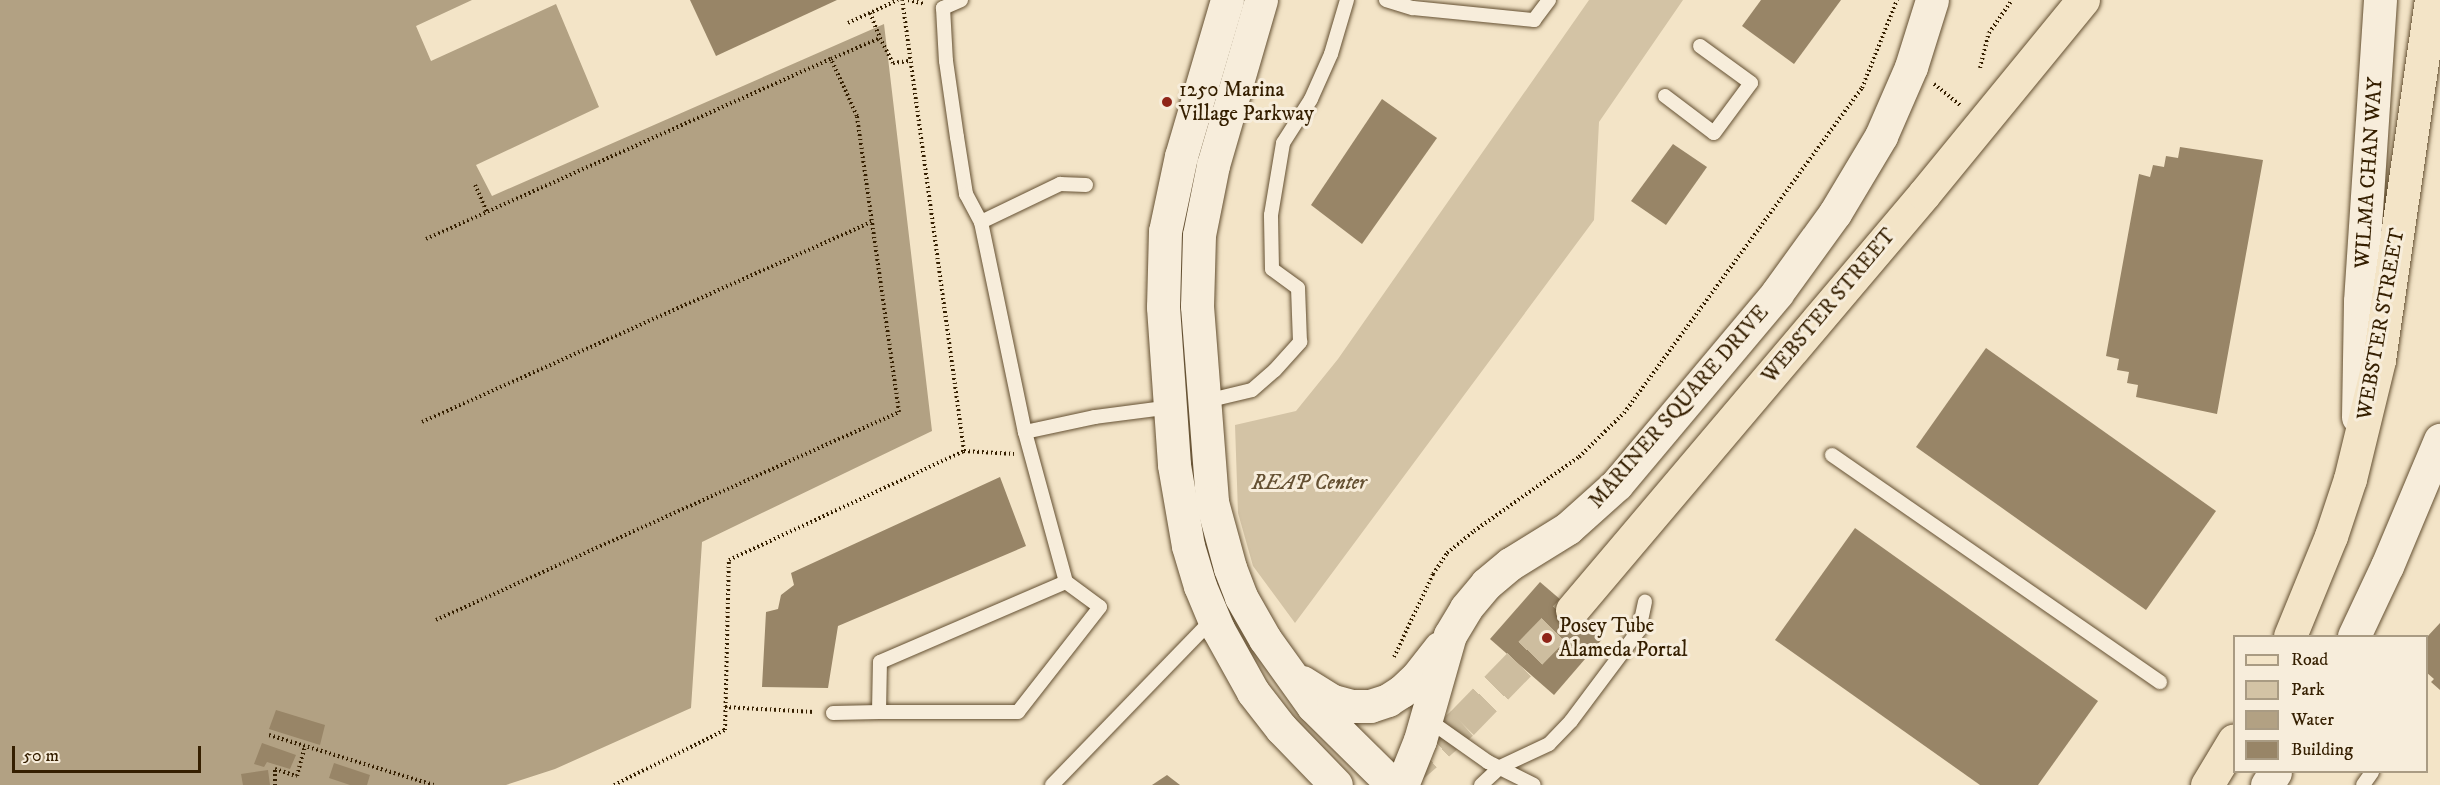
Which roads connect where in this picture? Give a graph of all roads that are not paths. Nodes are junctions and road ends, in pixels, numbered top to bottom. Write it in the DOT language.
graph roads {
  1 [pos="961,0"];
  2 [pos="1227,0"];
  3 [pos="1261,0"];
  4 [pos="1347,0"];
  5 [pos="1386,0"];
  6 [pos="1549,0"];
  7 [pos="1932,0"];
  8 [pos="2083,0"];
  9 [pos="2380,0"];
  10 [pos="2431,0"];
  11 [pos="1700,46"];
  12 [pos="1665,96"];
  13 [pos="1086,185"];
  14 [pos="981,222"];
  15 [pos="1203,402"];
  16 [pos="1169,408"];
  17 [pos="1024,432"];
  18 [pos="2440,440"];
  19 [pos="1832,455"];
  20 [pos="2357,455"];
  21 [pos="2440,483"];
  22 [pos="2411,509"];
  23 [pos="1066,582"];
  24 [pos="1645,602"];
  25 [pos="1572,610"];
  26 [pos="1214,619"];
  27 [pos="1450,635"];
  28 [pos="2290,635"];
  29 [pos="2354,635"];
  30 [pos="1291,676"];
  31 [pos="2160,682"];
  32 [pos="879,712"];
  33 [pos="834,713"];
  34 [pos="1426,718"];
  35 [pos="2233,743"];
  36 [pos="1500,767"];
  37 [pos="1052,785"];
  38 [pos="1336,785"];
  39 [pos="1393,785"];
  40 [pos="1402,785"];
  41 [pos="1481,785"];
  42 [pos="1534,785"];
  43 [pos="2206,785"];
  1 -- 14 [label="lane"];
  2 -- 16 [label="street"];
  3 -- 15 [label="street"];
  4 -- 15 [label="lane"];
  5 -- 6 [label="lane"];
  7 -- 27 [label="street, MARINER SQUARE DRIVE"];
  8 -- 25 [label="main road, WEBSTER STREET"];
  9 -- 20 [label="street, WILMA CHAN WAY"];
  10 -- 20 [label="main road, WEBSTER STREET"];
  11 -- 12 [label="lane"];
  13 -- 14 [label="lane"];
  14 -- 17 [label="lane"];
  15 -- 16 [label="lane"];
  15 -- 30 [label="street"];
  16 -- 17 [label="lane"];
  16 -- 26 [label="street"];
  17 -- 23 [label="lane"];
  18 -- 22 [label="street"];
  19 -- 31 [label="lane"];
  20 -- 28 [label="main road, WEBSTER STREET"];
  21 -- 22 [label="street"];
  22 -- 29 [label="street"];
  23 -- 32 [label="lane"];
  23 -- 32 [label="lane"];
  24 -- 36 [label="lane"];
  26 -- 37 [label="lane"];
  26 -- 38 [label="street"];
  27 -- 30 [label="street"];
  27 -- 34 [label="street, MARINER SQUARE DRIVE"];
  30 -- 39 [label="street"];
  32 -- 33 [label="lane"];
  34 -- 36 [label="lane"];
  34 -- 40 [label="street, MARINER SQUARE DRIVE"];
  35 -- 43 [label="main road"];
  36 -- 41 [label="lane"];
  36 -- 42 [label="lane"];
}
